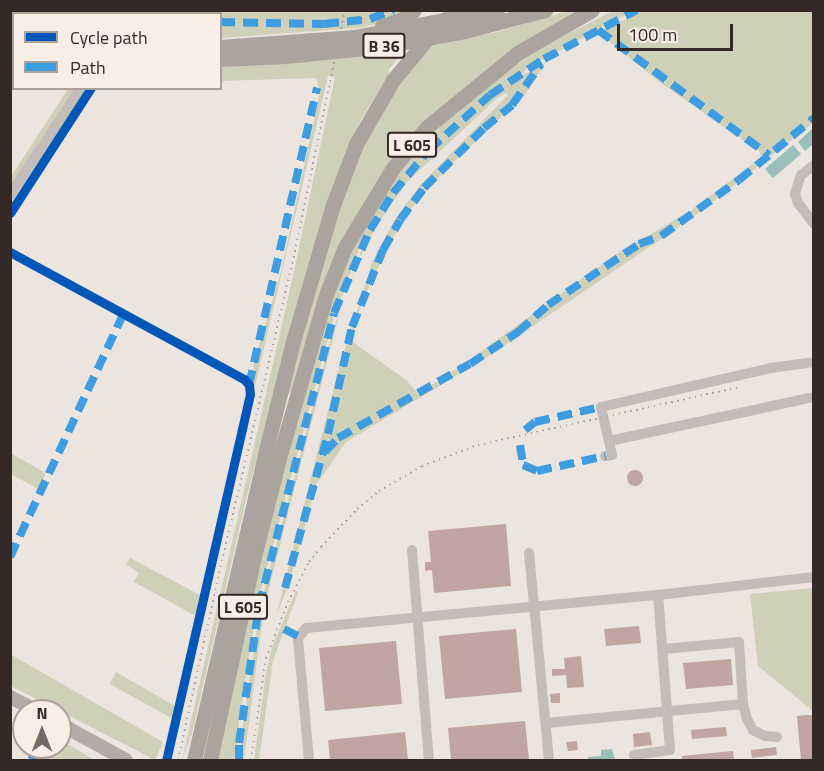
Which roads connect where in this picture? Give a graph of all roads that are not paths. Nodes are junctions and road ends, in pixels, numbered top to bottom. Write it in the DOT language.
graph roads {
  1 [pos="414,10"];
  2 [pos="455,10"];
  3 [pos="497,10"];
  4 [pos="545,10"];
  5 [pos="592,10"];
  6 [pos="297,43"];
  7 [pos="222,46"];
  8 [pos="222,59"];
  9 [pos="80,90"];
  10 [pos="813,165"];
  11 [pos="10,195"];
  12 [pos="813,224"];
  13 [pos="813,362"];
  14 [pos="813,397"];
  15 [pos="609,441"];
  16 [pos="605,456"];
  17 [pos="412,550"];
  18 [pos="529,553"];
  19 [pos="813,577"];
  20 [pos="658,595"];
  21 [pos="536,606"];
  22 [pos="417,617"];
  23 [pos="664,649"];
  24 [pos="744,704"];
  25 [pos="667,711"];
  26 [pos="546,723"];
  27 [pos="72,731"];
  28 [pos="777,737"];
  29 [pos="634,755"];
  30 [pos="193,757"];
  31 [pos="126,760"];
  32 [pos="210,760"];
  33 [pos="309,760"];
  34 [pos="429,760"];
  35 [pos="549,760"];
  1 -- 6 [label="highway"];
  2 -- 30 [label="highway, L 605, bridge"];
  3 -- 6 [label="highway, B 36"];
  4 -- 8 [label="highway, B 36"];
  5 -- 32 [label="highway, L 605"];
  6 -- 7 [label="highway, B 36"];
  9 -- 11 [label="street"];
  10 -- 12 [label="street"];
  13 -- 15 [label="street"];
  14 -- 15 [label="street"];
  15 -- 16 [label="street"];
  17 -- 22 [label="street"];
  18 -- 21 [label="street"];
  19 -- 20 [label="street"];
  20 -- 21 [label="street"];
  20 -- 23 [label="street"];
  21 -- 22 [label="street"];
  21 -- 26 [label="street"];
  22 -- 33 [label="street"];
  22 -- 34 [label="street"];
  23 -- 24 [label="street"];
  23 -- 25 [label="street"];
  24 -- 25 [label="street"];
  24 -- 28 [label="street"];
  25 -- 26 [label="street"];
  25 -- 29 [label="street"];
  26 -- 35 [label="street"];
  27 -- 31 [label="main road"];
}
